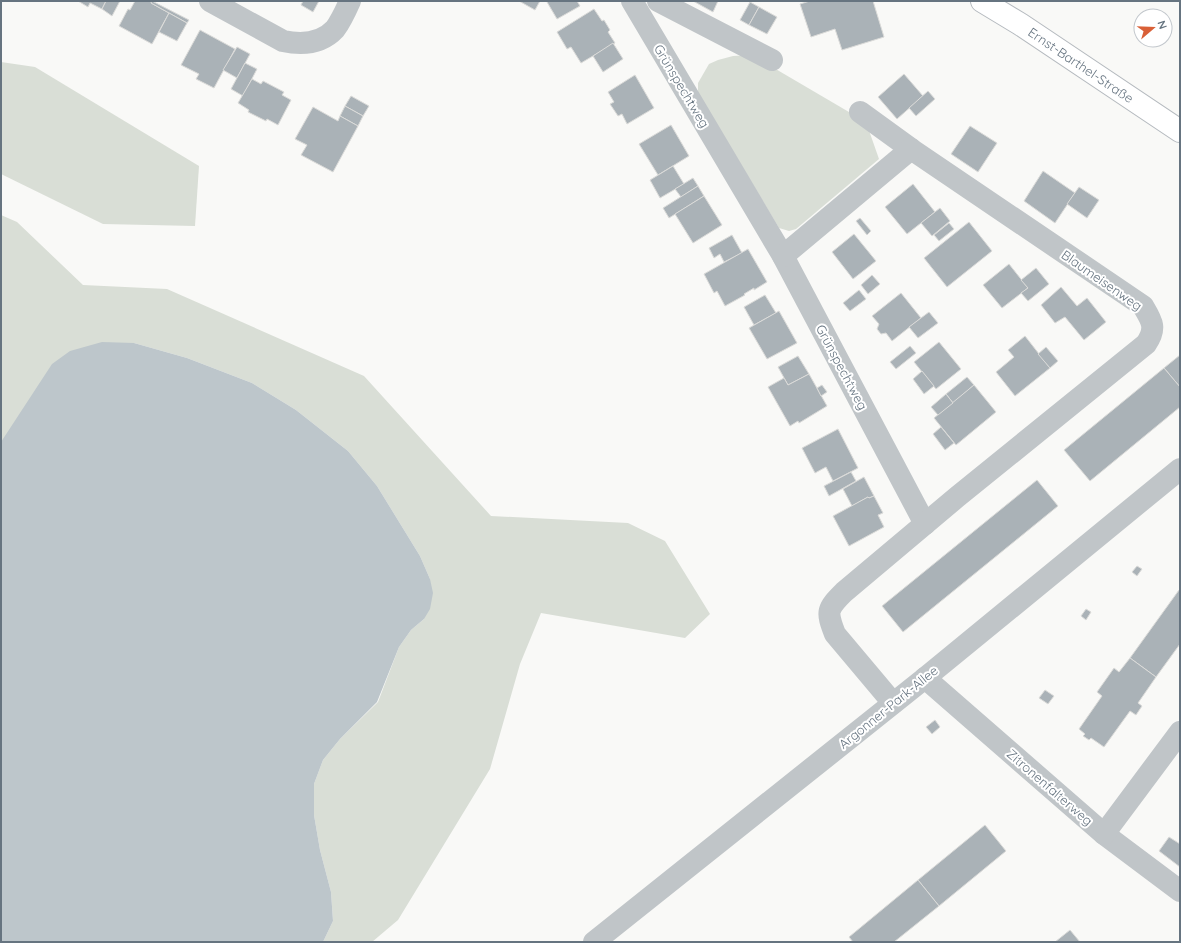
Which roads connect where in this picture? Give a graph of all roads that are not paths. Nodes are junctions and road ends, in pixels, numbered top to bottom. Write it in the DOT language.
graph roads {
  1 [pos="210,1"];
  2 [pos="350,1"];
  3 [pos="632,1"];
  4 [pos="658,1"];
  5 [pos="982,1"];
  6 [pos="772,60"];
  7 [pos="860,112"];
  8 [pos="1180,131"];
  9 [pos="911,149"];
  10 [pos="783,256"];
  11 [pos="1180,470"];
  12 [pos="925,524"];
  13 [pos="925,678"];
  14 [pos="893,703"];
  15 [pos="1180,732"];
  16 [pos="1104,834"];
  17 [pos="1180,891"];
  18 [pos="594,942"];
  1 -- 2 [label="street"];
  3 -- 10 [label="street, Grünspechtweg"];
  4 -- 6 [label="street"];
  5 -- 8 [label="street, Ernst-Barthel-Straße"];
  7 -- 9 [label="street, Blaumeisenweg"];
  9 -- 10 [label="street"];
  9 -- 12 [label="street, Blaumeisenweg"];
  10 -- 12 [label="street, Grünspechtweg"];
  11 -- 13 [label="street, Argonner-Park-Allee"];
  12 -- 14 [label="street"];
  13 -- 14 [label="street, Argonner-Park-Allee"];
  13 -- 16 [label="street, Zitronenfalterweg"];
  14 -- 18 [label="street, Argonner-Park-Allee"];
  15 -- 16 [label="street"];
  16 -- 17 [label="street, Zitronenfalterweg"];
}
